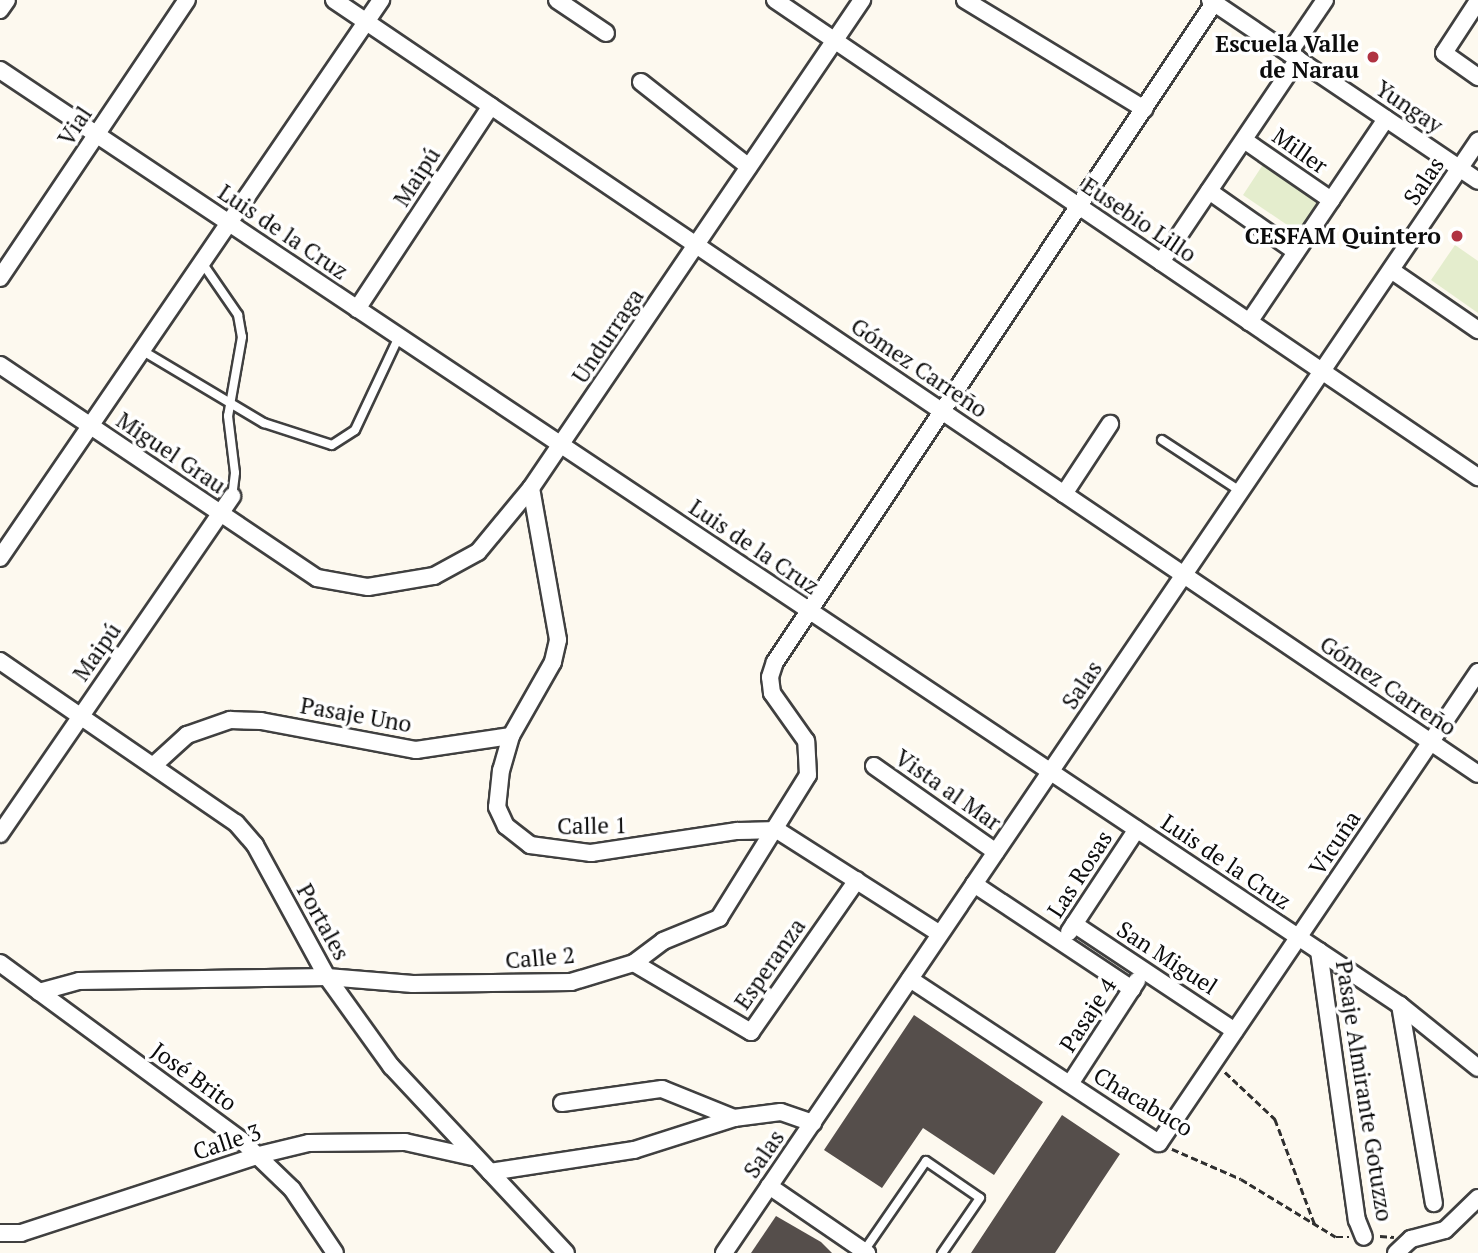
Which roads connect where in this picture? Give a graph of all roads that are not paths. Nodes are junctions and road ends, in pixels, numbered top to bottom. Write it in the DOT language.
graph roads {
  1 [pos="7,0"];
  2 [pos="187,0"];
  3 [pos="334,0"];
  4 [pos="381,0"];
  5 [pos="557,0"];
  6 [pos="775,0"];
  7 [pos="862,0"];
  8 [pos="965,0"];
  9 [pos="1325,0"];
  10 [pos="1213,1"];
  11 [pos="1478,1"];
  12 [pos="0,10"];
  13 [pos="366,22"];
  14 [pos="606,33"];
  15 [pos="834,41"];
  16 [pos="1293,56"];
  17 [pos="0,70"];
  18 [pos="1478,77"];
  19 [pos="642,82"];
  20 [pos="491,106"];
  21 [pos="1144,109"];
  22 [pos="1386,119"];
  23 [pos="97,135"];
  24 [pos="1244,140"];
  25 [pos="1478,142"];
  26 [pos="749,167"];
  27 [pos="1460,169"];
  28 [pos="1478,181"];
  29 [pos="1209,191"];
  30 [pos="1331,200"];
  31 [pos="1079,206"];
  32 [pos="231,224"];
  33 [pos="696,245"];
  34 [pos="1296,252"];
  35 [pos="1161,262"];
  36 [pos="203,264"];
  37 [pos="1391,270"];
  38 [pos="0,278"];
  39 [pos="357,309"];
  40 [pos="1249,322"];
  41 [pos="1478,330"];
  42 [pos="397,344"];
  43 [pos="143,351"];
  44 [pos="0,365"];
  45 [pos="1322,371"];
  46 [pos="230,402"];
  47 [pos="943,412"];
  48 [pos="1110,424"];
  49 [pos="90,426"];
  50 [pos="1161,440"];
  51 [pos="562,445"];
  52 [pos="1478,477"];
  53 [pos="531,488"];
  54 [pos="1240,491"];
  55 [pos="1064,494"];
  56 [pos="232,496"];
  57 [pos="220,513"];
  58 [pos="0,558"];
  59 [pos="1184,575"];
  60 [pos="317,578"];
  61 [pos="810,611"];
  62 [pos="0,661"];
  63 [pos="1478,672"];
  64 [pos="80,716"];
  65 [pos="512,736"];
  66 [pos="1431,742"];
  67 [pos="155,765"];
  68 [pos="874,766"];
  69 [pos="1050,772"];
  70 [pos="1478,774"];
  71 [pos="1137,829"];
  72 [pos="777,830"];
  73 [pos="0,834"];
  74 [pos="996,852"];
  75 [pos="857,880"];
  76 [pos="974,884"];
  77 [pos="1074,924"];
  78 [pos="940,934"];
  79 [pos="1299,938"];
  80 [pos="1062,943"];
  81 [pos="1320,951"];
  82 [pos="0,963"];
  83 [pos="634,963"];
  84 [pos="1144,970"];
  85 [pos="327,977"];
  86 [pos="910,979"];
  87 [pos="1132,989"];
  88 [pos="39,992"];
  89 [pos="1400,1005"];
  90 [pos="1236,1031"];
  91 [pos="1478,1068"];
  92 [pos="1070,1084"];
  93 [pos="562,1103"];
  94 [pos="734,1118"];
  95 [pos="813,1123"];
  96 [pos="1159,1143"];
  97 [pos="259,1155"];
  98 [pos="475,1157"];
  99 [pos="490,1172"];
  100 [pos="769,1186"];
  101 [pos="1477,1201"];
  102 [pos="1434,1203"];
  103 [pos="0,1233"];
  104 [pos="1364,1237"];
  105 [pos="1399,1249"];
  106 [pos="865,1252"];
  107 [pos="335,1253"];
  108 [pos="566,1253"];
  109 [pos="724,1253"];
  110 [pos="942,1253"];
  1 -- 12 [label="street"];
  2 -- 23 [label="street, Vial"];
  3 -- 13 [label="street, Gómez Carreño"];
  4 -- 13 [label="street"];
  5 -- 14 [label="street"];
  6 -- 15 [label="street, Eusebio Lillo"];
  7 -- 15 [label="street, Undurraga"];
  8 -- 21 [label="street"];
  9 -- 16 [label="street"];
  10 -- 16 [label="street, Yungay"];
  10 -- 21 [label="street, Calle 2"];
  11 -- 18 [label="street"];
  13 -- 20 [label="street, Gómez Carreño"];
  13 -- 32 [label="street"];
  15 -- 26 [label="street, Undurraga"];
  15 -- 31 [label="street, Eusebio Lillo"];
  16 -- 22 [label="street, Yungay"];
  16 -- 24 [label="street"];
  17 -- 23 [label="street, Luis de la Cruz"];
  19 -- 26 [label="street"];
  20 -- 33 [label="street, Gómez Carreño"];
  20 -- 39 [label="street, Maipú"];
  21 -- 31 [label="street, Calle 2"];
  22 -- 27 [label="street, Yungay"];
  22 -- 30 [label="street"];
  23 -- 32 [label="street, Luis de la Cruz"];
  23 -- 38 [label="street, Vial"];
  24 -- 29 [label="street"];
  24 -- 30 [label="street, Miller"];
  25 -- 27 [label="street, Salas"];
  26 -- 33 [label="street, Undurraga"];
  27 -- 28 [label="street, Yungay"];
  27 -- 37 [label="street, Salas"];
  29 -- 34 [label="street"];
  29 -- 35 [label="street"];
  30 -- 34 [label="street"];
  31 -- 35 [label="street, Eusebio Lillo"];
  31 -- 47 [label="street, Calle 2"];
  32 -- 36 [label="street"];
  32 -- 39 [label="street, Luis de la Cruz"];
  33 -- 47 [label="street, Gómez Carreño"];
  33 -- 51 [label="street, Undurraga"];
  34 -- 40 [label="street"];
  35 -- 40 [label="street, Eusebio Lillo"];
  36 -- 43 [label="street"];
  36 -- 46 [label="lane"];
  37 -- 41 [label="street"];
  37 -- 45 [label="street, Salas"];
  39 -- 51 [label="street, Luis de la Cruz"];
  40 -- 45 [label="street, Eusebio Lillo"];
  42 -- 46 [label="lane"];
  43 -- 46 [label="lane"];
  43 -- 49 [label="street"];
  44 -- 49 [label="street, Miguel Grau"];
  45 -- 52 [label="street, Eusebio Lillo"];
  45 -- 54 [label="street, Salas"];
  46 -- 56 [label="lane"];
  47 -- 55 [label="street, Gómez Carreño"];
  47 -- 61 [label="street, Calle 2"];
  48 -- 55 [label="street"];
  49 -- 57 [label="street, Miguel Grau"];
  49 -- 58 [label="street"];
  50 -- 54 [label="lane"];
  51 -- 53 [label="street, Undurraga"];
  51 -- 61 [label="street, Luis de la Cruz"];
  53 -- 60 [label="street, Undurraga"];
  53 -- 65 [label="street"];
  54 -- 59 [label="street, Salas"];
  55 -- 59 [label="street, Gómez Carreño"];
  56 -- 57 [label="street, Maipú"];
  57 -- 60 [label="street, Miguel Grau"];
  57 -- 64 [label="street, Maipú"];
  59 -- 66 [label="street, Gómez Carreño"];
  59 -- 69 [label="street, Salas"];
  61 -- 69 [label="street, Luis de la Cruz"];
  61 -- 72 [label="street, Calle 2"];
  62 -- 64 [label="street, Portales"];
  63 -- 66 [label="street, Vicuña"];
  64 -- 67 [label="street, Portales"];
  64 -- 73 [label="street, Maipú"];
  65 -- 67 [label="street, Pasaje Uno"];
  65 -- 72 [label="street, Calle 1"];
  66 -- 70 [label="street, Gómez Carreño"];
  66 -- 79 [label="street, Vicuña"];
  67 -- 85 [label="street, Portales"];
  68 -- 74 [label="street, Vista al Mar"];
  69 -- 71 [label="street, Luis de la Cruz"];
  69 -- 74 [label="street, Salas"];
  71 -- 77 [label="street, Las Rosas"];
  71 -- 79 [label="street, Luis de la Cruz"];
  72 -- 75 [label="street"];
  72 -- 83 [label="street, Calle 2"];
  74 -- 76 [label="street, Salas"];
  75 -- 78 [label="street"];
  75 -- 83 [label="street, Esperanza"];
  76 -- 78 [label="street, Salas"];
  76 -- 80 [label="street, San Miguel"];
  77 -- 80 [label="street, Las Rosas"];
  77 -- 84 [label="street, San Miguel"];
  78 -- 86 [label="street, Salas"];
  79 -- 81 [label="street, Luis de la Cruz"];
  79 -- 90 [label="street, Vicuña"];
  80 -- 87 [label="street, San Miguel"];
  81 -- 89 [label="street, Luis de la Cruz"];
  81 -- 104 [label="street, Pasaje Almirante Gotuzzo"];
  82 -- 88 [label="street, José Brito"];
  83 -- 85 [label="street, Calle 2"];
  84 -- 87 [label="street, Pasaje 4"];
  84 -- 90 [label="street, San Miguel"];
  85 -- 88 [label="street, Calle 2"];
  85 -- 98 [label="street, Portales"];
  86 -- 92 [label="street, Chacabuco"];
  86 -- 95 [label="street, Salas"];
  87 -- 92 [label="street, Pasaje 4"];
  88 -- 97 [label="street, José Brito"];
  89 -- 91 [label="street, Luis de la Cruz"];
  89 -- 102 [label="street"];
  90 -- 96 [label="street, Vicuña"];
  92 -- 96 [label="street, Chacabuco"];
  93 -- 94 [label="street"];
  94 -- 95 [label="street"];
  94 -- 99 [label="street"];
  95 -- 100 [label="street, Salas"];
  97 -- 98 [label="street, Calle 3"];
  97 -- 103 [label="street, Calle 3"];
  97 -- 107 [label="street, José Brito"];
  98 -- 99 [label="street, Portales"];
  99 -- 108 [label="street, Portales"];
  100 -- 106 [label="street"];
  100 -- 109 [label="street, Salas"];
  101 -- 105 [label="street"];
  106 -- 110 [label="lane"];
}
